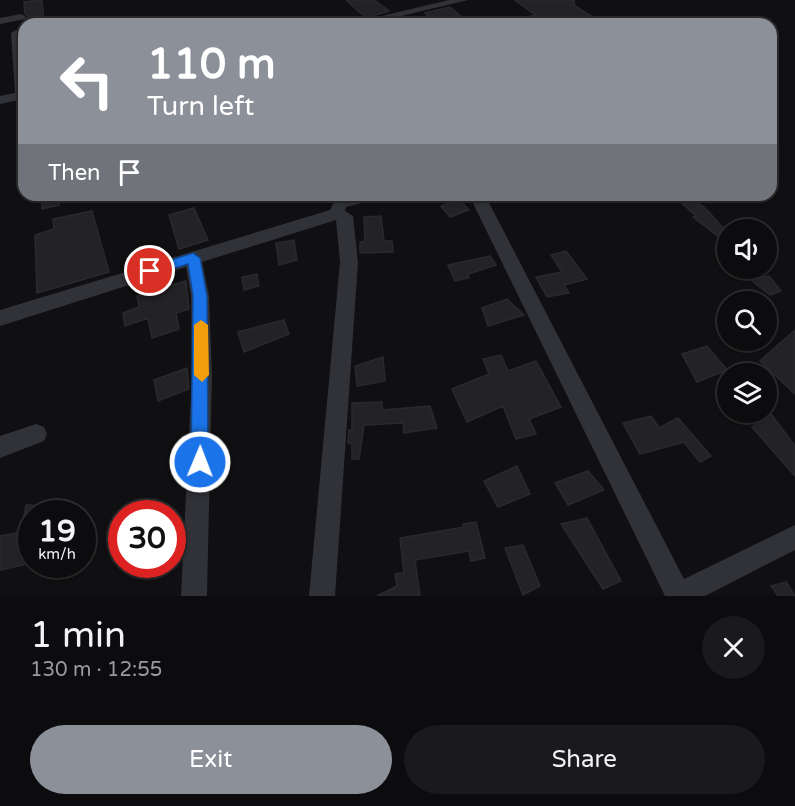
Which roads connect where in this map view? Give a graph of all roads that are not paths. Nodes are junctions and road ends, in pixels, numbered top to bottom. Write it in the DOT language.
graph roads {
  1 [pos="413,0"];
  2 [pos="463,0"];
  3 [pos="422,8"];
  4 [pos="21,17"];
  5 [pos="378,18"];
  6 [pos="0,21"];
  7 [pos="16,33"];
  8 [pos="18,51"];
  9 [pos="18,96"];
  10 [pos="0,100"];
  11 [pos="351,201"];
  12 [pos="480,201"];
  13 [pos="336,214"];
  14 [pos="193,258"];
  15 [pos="0,318"];
  16 [pos="36,434"];
  17 [pos="0,447"];
  18 [pos="795,537"];
  19 [pos="195,596"];
  20 [pos="322,596"];
  21 [pos="678,596"];
  1 -- 3 [label="street"];
  2 -- 3 [label="street"];
  3 -- 5 [label="street"];
  4 -- 6 [label="street"];
  7 -- 8 [label="street"];
  9 -- 10 [label="street"];
  11 -- 13 [label="street"];
  12 -- 21 [label="street"];
  13 -- 14 [label="street"];
  13 -- 20 [label="street"];
  14 -- 15 [label="street"];
  14 -- 19 [label="street"];
  16 -- 17 [label="street"];
  18 -- 21 [label="street"];
}
